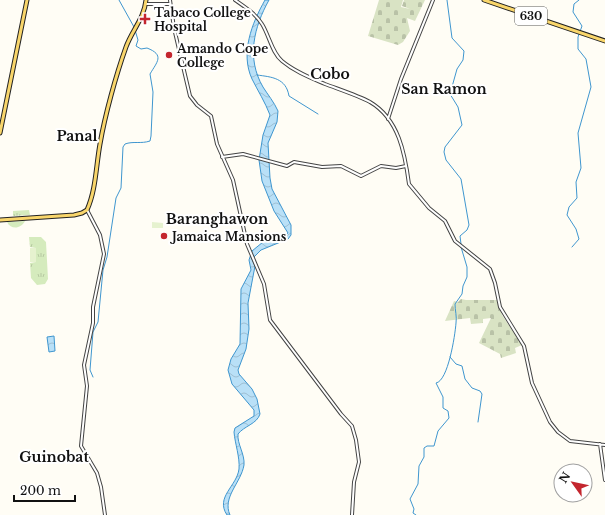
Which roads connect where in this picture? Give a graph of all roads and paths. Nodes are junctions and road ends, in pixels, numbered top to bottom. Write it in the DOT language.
graph roads {
  1 [pos="27,0"];
  2 [pos="170,0"];
  3 [pos="235,0"];
  4 [pos="433,0"];
  5 [pos="484,0"];
  6 [pos="146,2"];
  7 [pos="170,4"];
  8 [pos="605,41"];
  9 [pos="388,119"];
  10 [pos="0,133"];
  11 [pos="222,157"];
  12 [pos="406,166"];
  13 [pos="87,210"];
  14 [pos="0,220"];
  15 [pos="600,444"];
  16 [pos="605,445"];
  17 [pos="605,480"];
  18 [pos="106,515"];
  19 [pos="352,515"];
  1 -- 10 [label="main road"];
  2 -- 7 [label="street"];
  3 -- 9 [label="street"];
  4 -- 9 [label="street"];
  5 -- 8 [label="main road, 630"];
  6 -- 7 [label="street"];
  6 -- 13 [label="main road"];
  7 -- 11 [label="street"];
  9 -- 12 [label="street"];
  11 -- 12 [label="street"];
  11 -- 19 [label="street"];
  12 -- 15 [label="street"];
  13 -- 14 [label="main road"];
  13 -- 18 [label="street"];
  15 -- 16 [label="street"];
  15 -- 17 [label="street"];
}
